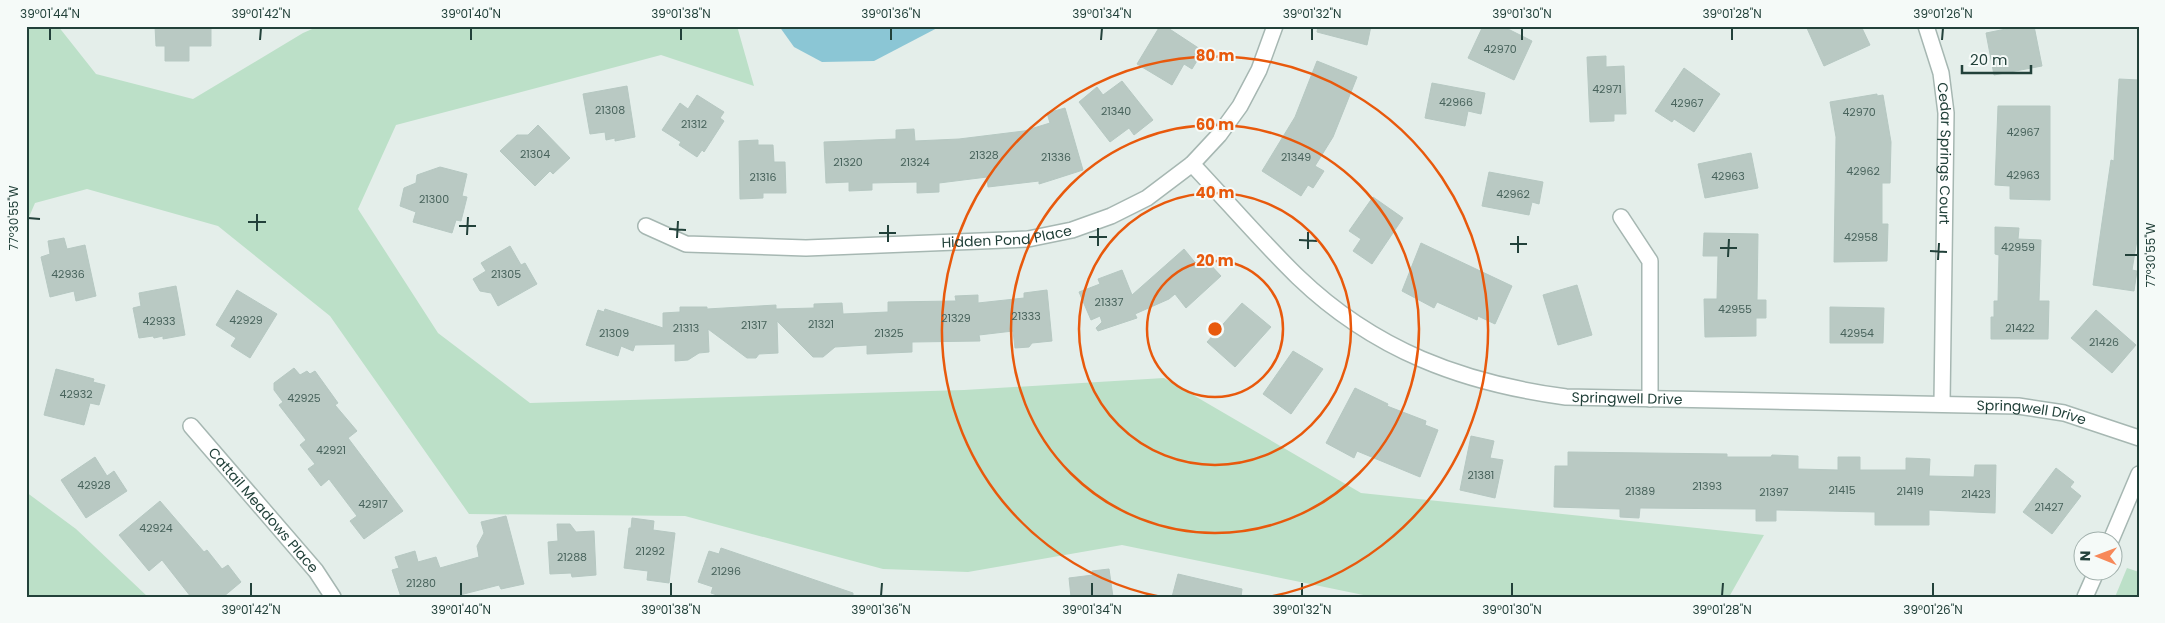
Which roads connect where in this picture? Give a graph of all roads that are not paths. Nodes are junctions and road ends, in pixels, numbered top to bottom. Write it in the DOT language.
graph roads {
  1 [pos="1275,26"];
  2 [pos="1926,26"];
  3 [pos="1192,164"];
  4 [pos="1621,217"];
  5 [pos="646,226"];
  6 [pos="1650,399"];
  7 [pos="1942,404"];
  8 [pos="191,426"];
  9 [pos="2139,438"];
  10 [pos="2139,474"];
  11 [pos="2115,530"];
  12 [pos="2093,580"];
  13 [pos="333,597"];
  14 [pos="2085,597"];
  1 -- 3 [label="street, Hidden Pond Place"];
  2 -- 7 [label="street, Cedar Springs Court"];
  3 -- 5 [label="street, Hidden Pond Place"];
  3 -- 6 [label="street, Springwell Drive"];
  4 -- 6 [label="street"];
  6 -- 7 [label="street, Springwell Drive"];
  7 -- 9 [label="street, Springwell Drive"];
  8 -- 13 [label="street, Cattail Meadows Place"];
  10 -- 11 [label="street"];
  12 -- 14 [label="street"];
}
